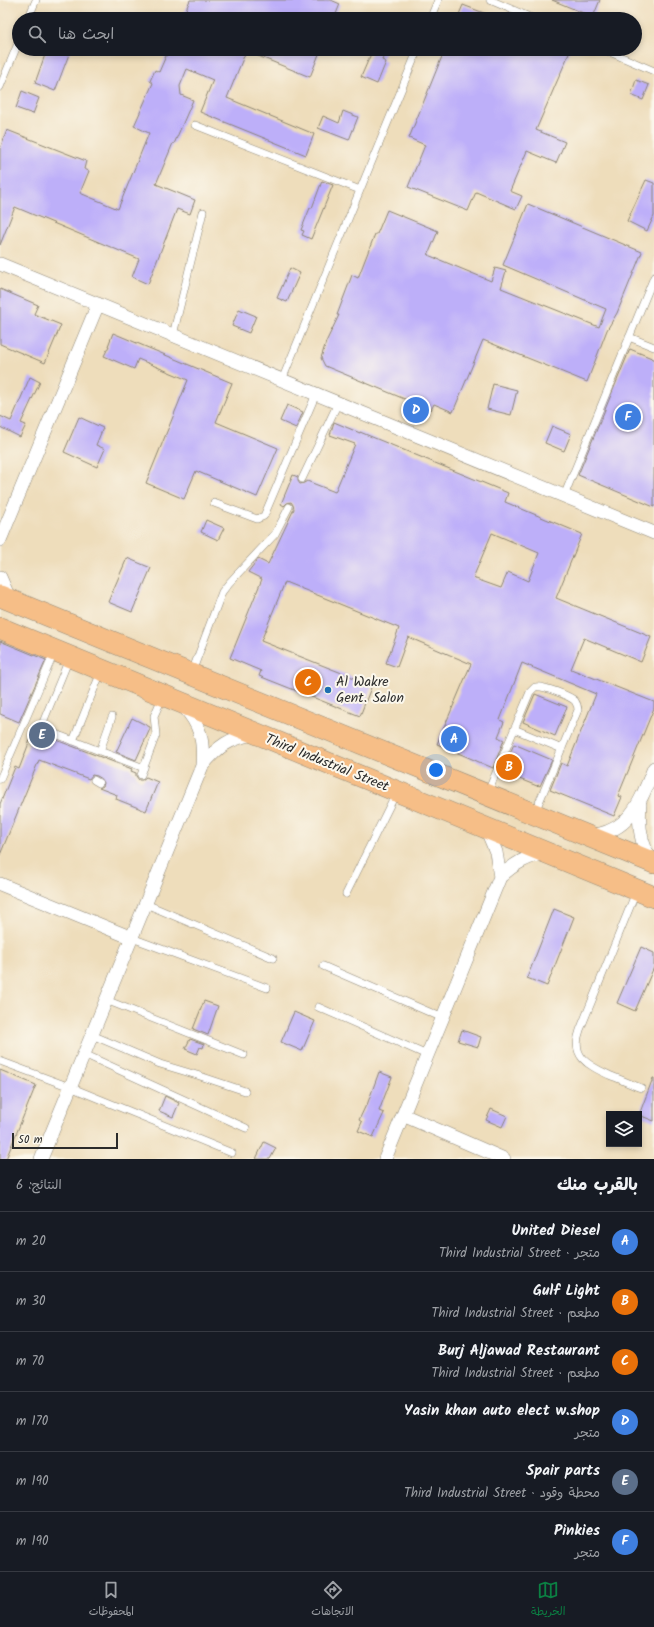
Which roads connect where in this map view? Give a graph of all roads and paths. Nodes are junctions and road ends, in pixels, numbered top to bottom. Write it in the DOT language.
graph roads {
  1 [pos="36,0"];
  2 [pos="438,0"];
  3 [pos="490,0"];
  4 [pos="31,12"];
  5 [pos="433,12"];
  6 [pos="518,12"];
  7 [pos="13,56"];
  8 [pos="415,56"];
  9 [pos="619,56"];
  10 [pos="654,71"];
  11 [pos="0,87"];
  12 [pos="195,125"];
  13 [pos="360,190"];
  14 [pos="203,212"];
  15 [pos="0,264"];
  16 [pos="654,277"];
  17 [pos="98,304"];
  18 [pos="173,335"];
  19 [pos="629,337"];
  20 [pos="654,347"];
  21 [pos="282,380"];
  22 [pos="316,394"];
  23 [pos="338,403"];
  24 [pos="302,479"];
  25 [pos="564,496"];
  26 [pos="214,503"];
  27 [pos="289,507"];
  28 [pos="654,533"];
  29 [pos="0,540"];
  30 [pos="0,577"];
  31 [pos="5,598"];
  32 [pos="0,628"];
  33 [pos="62,653"];
  34 [pos="102,670"];
  35 [pos="191,674"];
  36 [pos="172,699"];
  37 [pos="112,718"];
  38 [pos="514,730"];
  39 [pos="257,734"];
  40 [pos="73,741"];
  41 [pos="562,749"];
  42 [pos="100,751"];
  43 [pos="202,766"];
  44 [pos="654,768"];
  45 [pos="0,779"];
  46 [pos="397,791"];
  47 [pos="486,795"];
  48 [pos="640,804"];
  49 [pos="534,814"];
  50 [pos="486,828"];
  51 [pos="589,836"];
  52 [pos="546,853"];
  53 [pos="653,863"];
  54 [pos="500,877"];
  55 [pos="0,884"];
  56 [pos="346,894"];
  57 [pos="645,894"];
  58 [pos="146,904"];
  59 [pos="132,938"];
  60 [pos="273,958"];
  61 [pos="323,966"];
  62 [pos="267,988"];
  63 [pos="106,1000"];
  64 [pos="318,1007"];
  65 [pos="443,1018"];
  66 [pos="92,1035"];
  67 [pos="84,1054"];
  68 [pos="244,1055"];
  69 [pos="427,1055"];
  70 [pos="0,1061"];
  71 [pos="70,1087"];
  72 [pos="640,1088"];
  73 [pos="245,1091"];
  74 [pos="403,1115"];
  75 [pos="246,1128"];
  76 [pos="232,1152"];
  77 [pos="41,1159"];
  78 [pos="385,1159"];
  79 [pos="504,1159"];
  1 -- 4 [label="lane"];
  2 -- 5 [label="lane"];
  3 -- 6 [label="lane"];
  7 -- 11 [label="lane"];
  8 -- 13 [label="lane"];
  9 -- 10 [label="lane"];
  12 -- 13 [label="lane"];
  13 -- 21 [label="lane"];
  14 -- 18 [label="lane"];
  15 -- 17 [label="street"];
  16 -- 19 [label="lane"];
  17 -- 18 [label="street"];
  17 -- 29 [label="street"];
  18 -- 21 [label="street"];
  19 -- 20 [label="lane"];
  19 -- 25 [label="lane"];
  21 -- 22 [label="street"];
  22 -- 23 [label="street"];
  22 -- 26 [label="lane"];
  23 -- 24 [label="lane"];
  23 -- 25 [label="street"];
  25 -- 28 [label="street"];
  27 -- 35 [label="lane"];
  30 -- 31 [label="street"];
  31 -- 35 [label="main road"];
  32 -- 33 [label="main road, Third Industrial Street"];
  33 -- 34 [label="main road, Third Industrial Street"];
  33 -- 40 [label="lane"];
  33 -- 45 [label="lane"];
  34 -- 36 [label="main road, Third Industrial Street"];
  34 -- 40 [label="lane"];
  35 -- 47 [label="main road"];
  36 -- 39 [label="main road, Third Industrial Street"];
  36 -- 42 [label="lane"];
  36 -- 43 [label="street"];
  37 -- 42 [label="lane"];
  38 -- 41 [label="lane"];
  38 -- 41 [label="lane"];
  38 -- 47 [label="lane"];
  39 -- 43 [label="street"];
  39 -- 46 [label="main road, Third Industrial Street"];
  40 -- 42 [label="lane"];
  41 -- 49 [label="lane"];
  43 -- 58 [label="street"];
  44 -- 48 [label="street"];
  46 -- 50 [label="main road, Third Industrial Street"];
  46 -- 56 [label="lane"];
  47 -- 49 [label="main road"];
  48 -- 51 [label="street"];
  48 -- 53 [label="street"];
  49 -- 51 [label="main road"];
  50 -- 52 [label="main road, Third Industrial Street"];
  50 -- 54 [label="street"];
  51 -- 53 [label="main road"];
  52 -- 54 [label="street"];
  52 -- 57 [label="main road, Third Industrial Street"];
  54 -- 65 [label="street"];
  55 -- 59 [label="street"];
  57 -- 72 [label="lane"];
  58 -- 59 [label="street"];
  58 -- 60 [label="lane"];
  59 -- 62 [label="lane"];
  59 -- 63 [label="street"];
  61 -- 65 [label="lane"];
  63 -- 66 [label="street"];
  63 -- 68 [label="lane"];
  64 -- 69 [label="lane"];
  65 -- 69 [label="street"];
  66 -- 67 [label="street"];
  66 -- 73 [label="lane"];
  67 -- 71 [label="street"];
  67 -- 75 [label="lane"];
  69 -- 74 [label="street"];
  70 -- 71 [label="lane"];
  71 -- 76 [label="lane"];
  71 -- 77 [label="street"];
  74 -- 78 [label="street"];
  74 -- 79 [label="street"];
}
